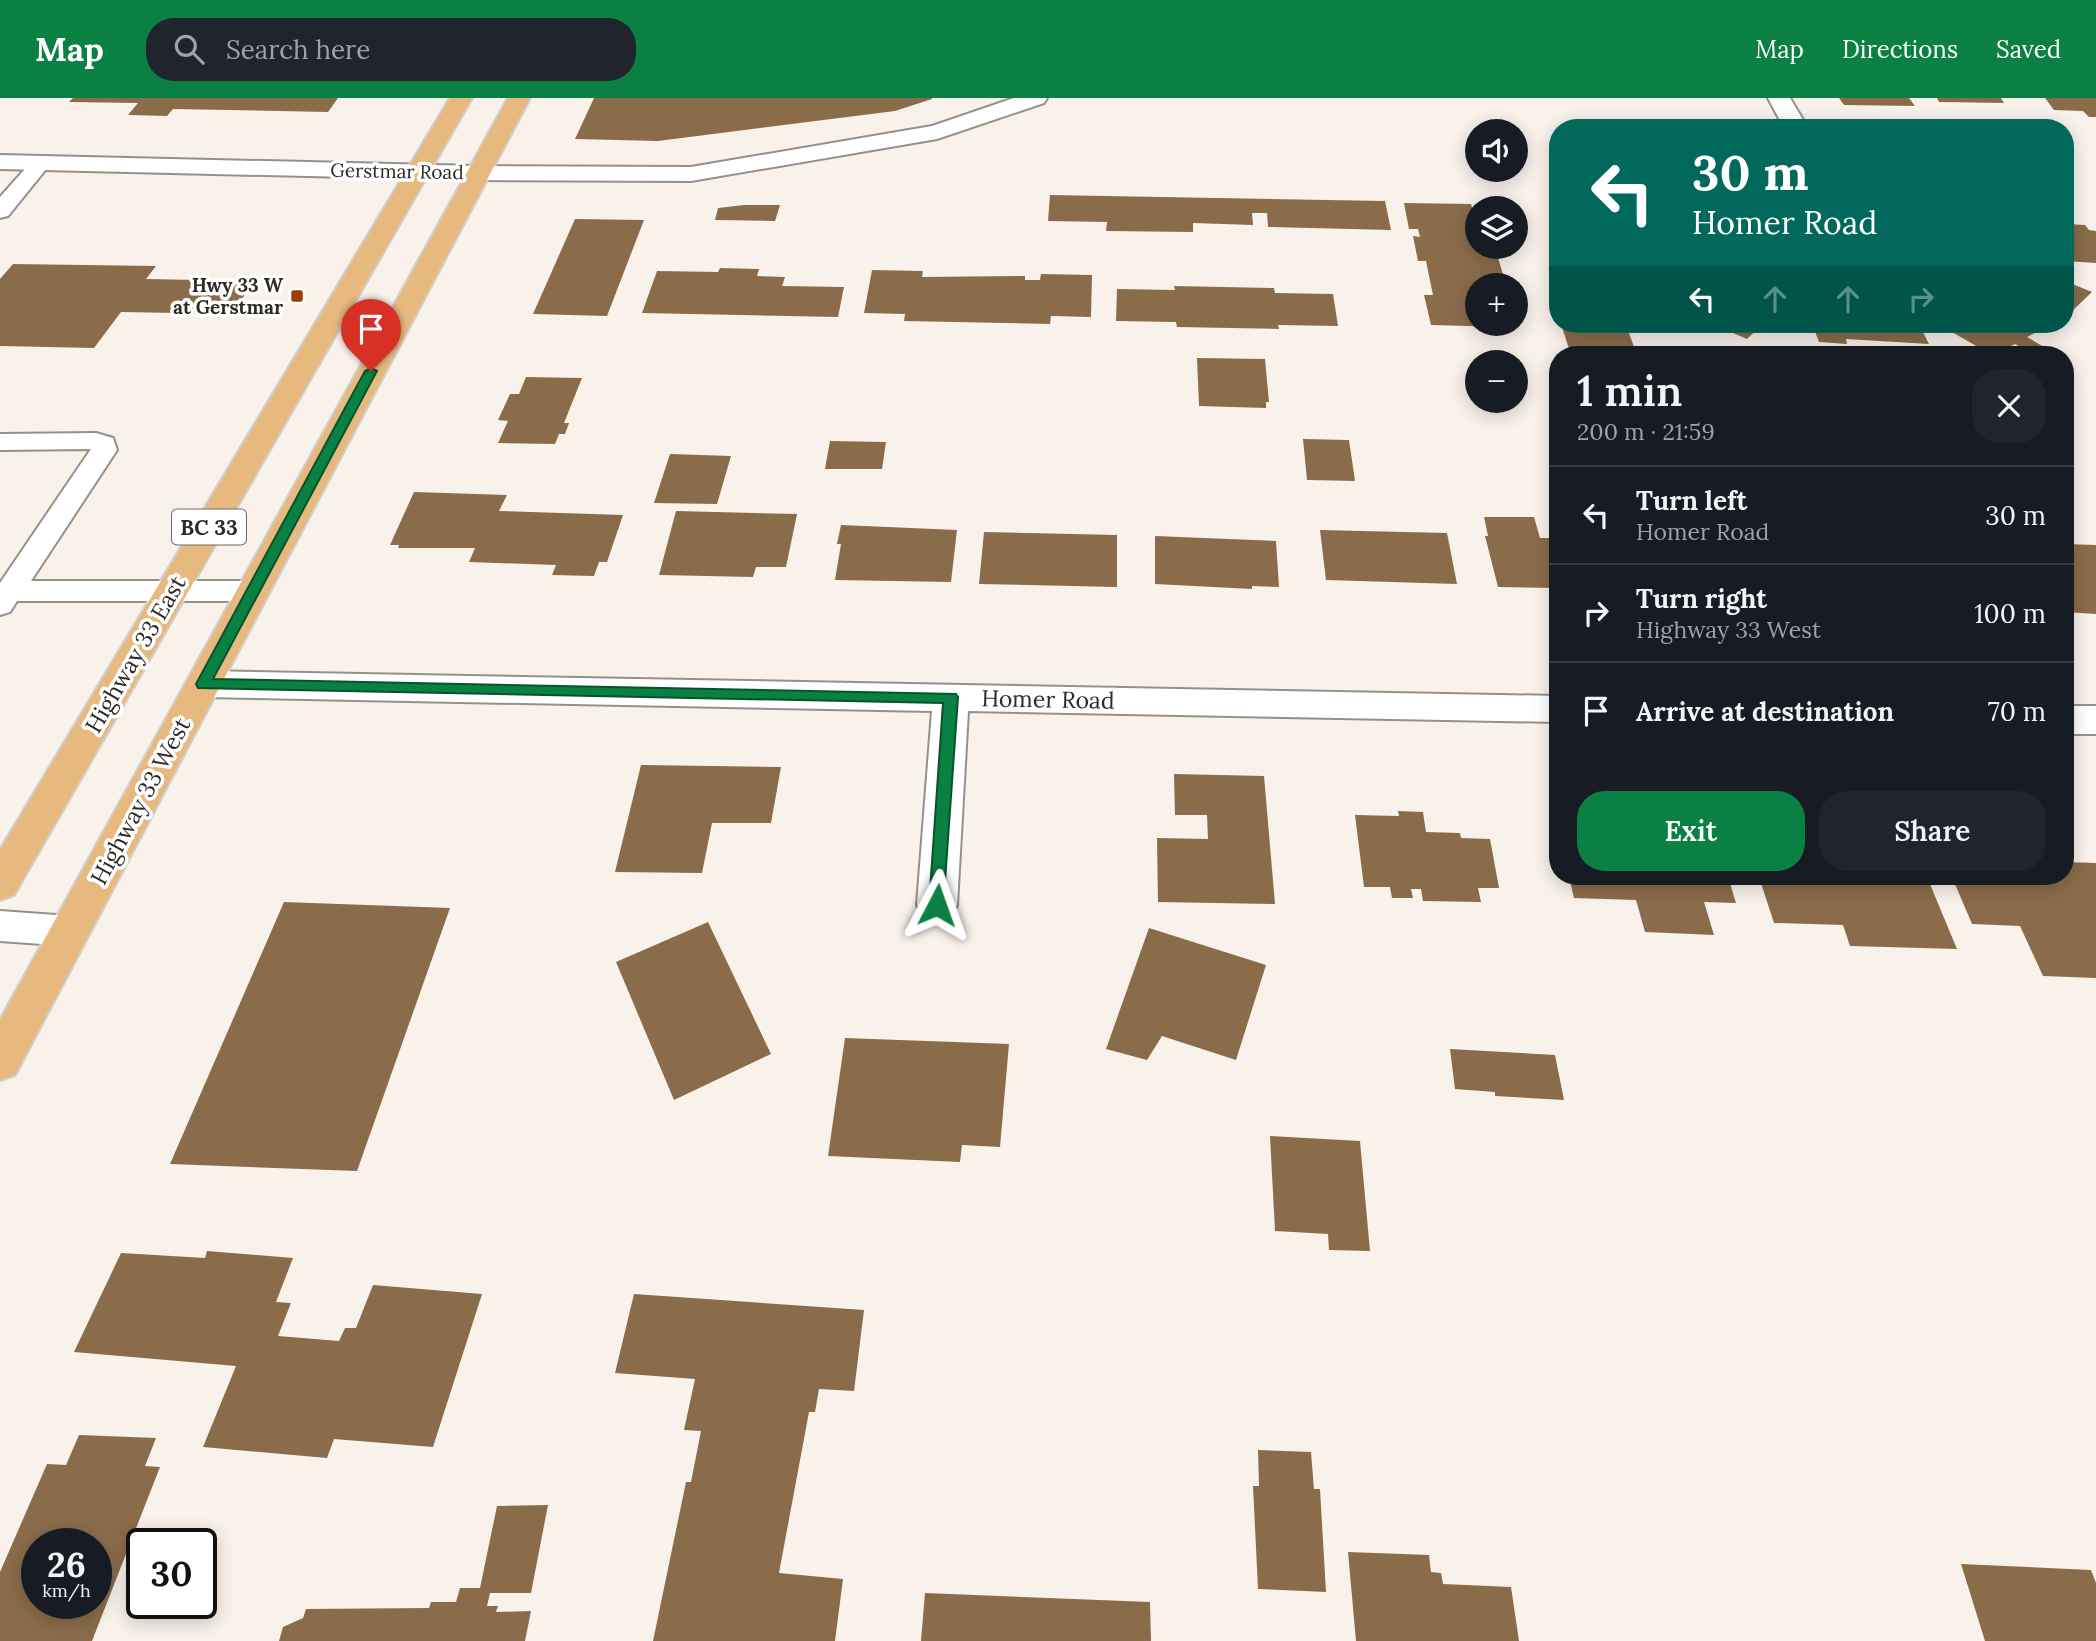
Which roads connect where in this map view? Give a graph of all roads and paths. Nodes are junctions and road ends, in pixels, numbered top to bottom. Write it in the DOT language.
graph roads {
  1 [pos="461,98"];
  2 [pos="519,98"];
  3 [pos="1036,98"];
  4 [pos="1779,98"];
  5 [pos="1791,119"];
  6 [pos="0,162"];
  7 [pos="41,163"];
  8 [pos="418,172"];
  9 [pos="478,173"];
  10 [pos="0,211"];
  11 [pos="0,442"];
  12 [pos="253,591"];
  13 [pos="171,592"];
  14 [pos="4,598"];
  15 [pos="203,684"];
  16 [pos="951,697"];
  17 [pos="1549,709"];
  18 [pos="2074,720"];
  19 [pos="2096,720"];
  20 [pos="0,884"];
  21 [pos="937,905"];
  22 [pos="0,926"];
  23 [pos="70,931"];
  24 [pos="0,1061"];
  1 -- 8 [label="main road, Highway 33 East / BC 33"];
  2 -- 9 [label="main road, Highway 33 West / BC 33"];
  3 -- 9 [label="street, Gerstmar Road"];
  4 -- 5 [label="street"];
  6 -- 7 [label="street, Gerstmar Road"];
  7 -- 8 [label="street, Gerstmar Road"];
  7 -- 10 [label="lane"];
  8 -- 9 [label="street, Gerstmar Road"];
  8 -- 13 [label="main road, Highway 33 East / BC 33"];
  9 -- 12 [label="main road, Highway 33 West / BC 33"];
  11 -- 14 [label="lane"];
  12 -- 13 [label="lane"];
  12 -- 15 [label="main road, Highway 33 West / BC 33"];
  13 -- 14 [label="lane"];
  13 -- 20 [label="main road, Highway 33 East / BC 33"];
  15 -- 16 [label="street, Homer Road"];
  15 -- 23 [label="main road, Highway 33 West / BC 33"];
  16 -- 17 [label="street, Homer Road"];
  16 -- 21 [label="street"];
  18 -- 19 [label="street"];
  22 -- 23 [label="lane"];
  23 -- 24 [label="main road, Highway 33 West / BC 33"];
}
